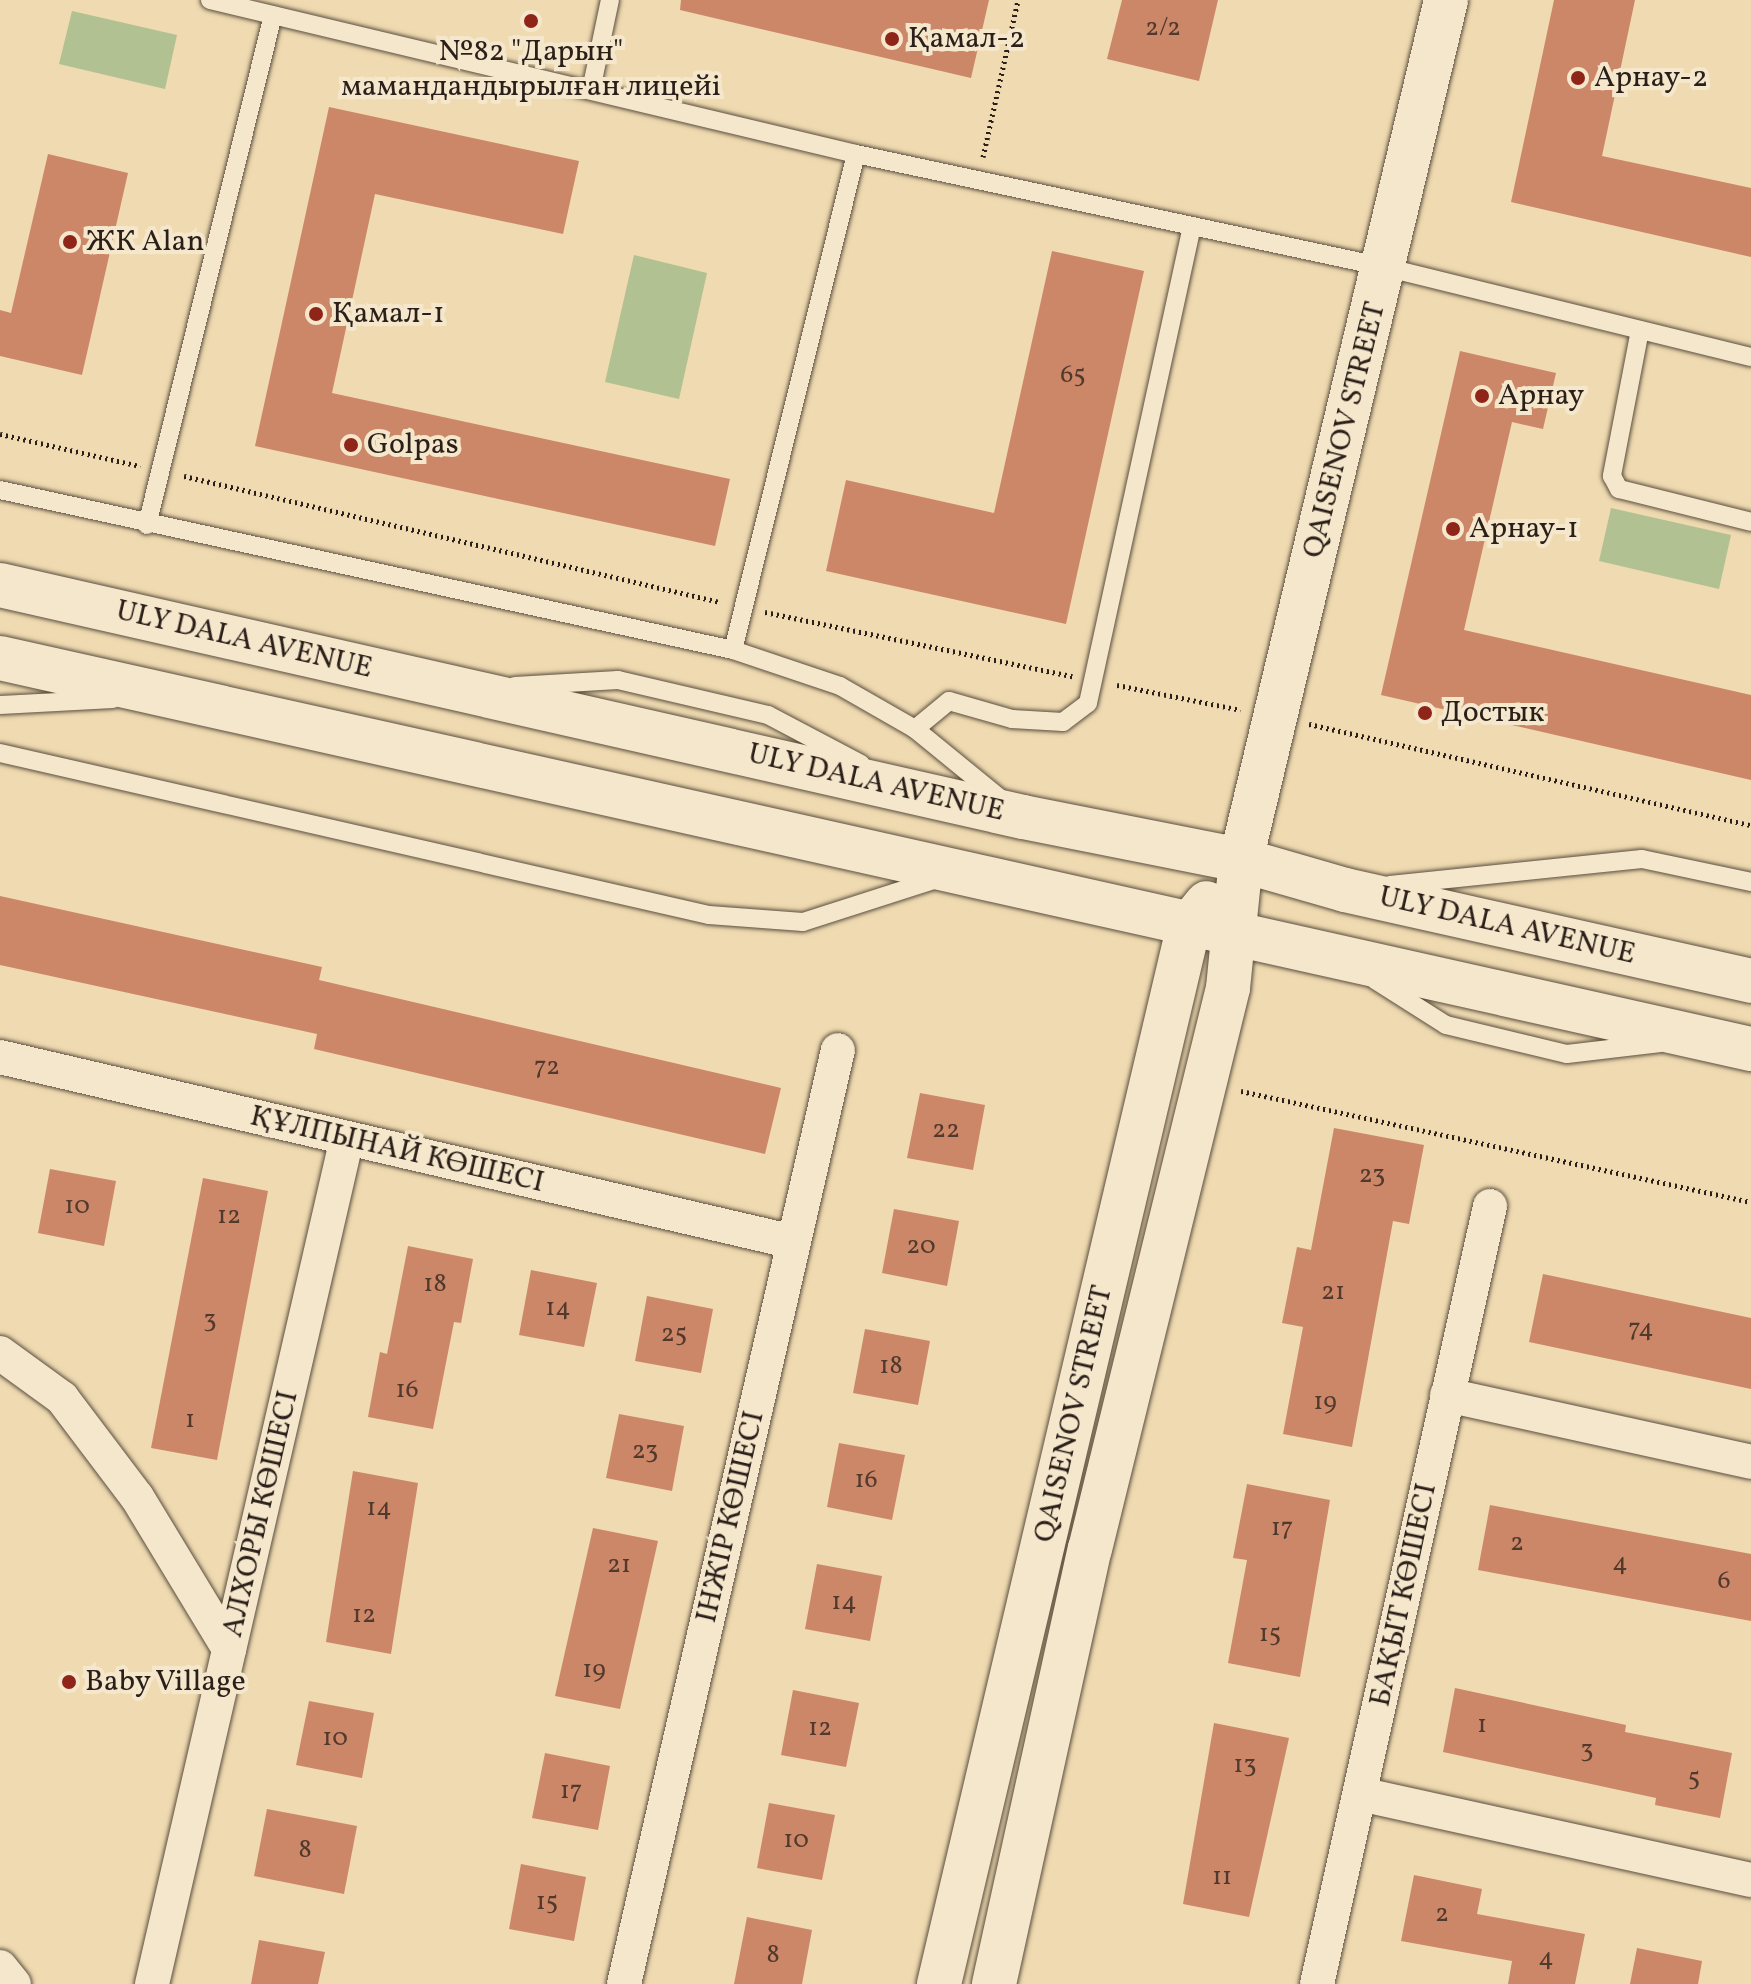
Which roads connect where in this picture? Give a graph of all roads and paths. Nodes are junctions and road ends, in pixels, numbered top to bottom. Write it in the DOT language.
graph roads {
  1 [pos="210,0"];
  2 [pos="610,0"];
  3 [pos="1018,0"];
  4 [pos="1446,0"];
  5 [pos="273,15"];
  6 [pos="591,90"];
  7 [pos="856,154"];
  8 [pos="978,181"];
  9 [pos="1191,229"];
  10 [pos="1384,267"];
  11 [pos="1640,330"];
  12 [pos="1751,357"];
  13 [pos="0,434"];
  14 [pos="161,471"];
  15 [pos="0,490"];
  16 [pos="1751,522"];
  17 [pos="147,525"];
  18 [pos="0,585"];
  19 [pos="743,608"];
  20 [pos="733,650"];
  21 [pos="0,658"];
  22 [pos="1093,681"];
  23 [pos="168,695"];
  24 [pos="0,705"];
  25 [pos="1276,716"];
  26 [pos="915,729"];
  27 [pos="0,753"];
  28 [pos="1023,817"];
  29 [pos="1751,825"];
  30 [pos="1241,860"];
  31 [pos="954,873"];
  32 [pos="1751,882"];
  33 [pos="1345,890"];
  34 [pos="1189,925"];
  35 [pos="1234,933"];
  36 [pos="1751,981"];
  37 [pos="1734,1048"];
  38 [pos="838,1050"];
  39 [pos="0,1057"];
  40 [pos="1205,1083"];
  41 [pos="347,1138"];
  42 [pos="1751,1202"];
  43 [pos="1490,1206"];
  44 [pos="794,1242"];
  45 [pos="0,1353"];
  46 [pos="1447,1395"];
  47 [pos="1751,1462"];
  48 [pos="229,1649"];
  49 [pos="1360,1794"];
  50 [pos="1751,1880"];
  51 [pos="0,1967"];
  52 [pos="14,1984"];
  53 [pos="152,1984"];
  54 [pos="624,1984"];
  55 [pos="939,1984"];
  56 [pos="994,1984"];
  57 [pos="1317,1984"];
  1 -- 5 [label="lane"];
  2 -- 6 [label="lane"];
  3 -- 8 [label="path"];
  4 -- 10 [label="main road, QAISENOV STREET"];
  5 -- 6 [label="lane"];
  5 -- 14 [label="lane"];
  6 -- 7 [label="lane"];
  7 -- 8 [label="lane"];
  7 -- 19 [label="lane"];
  8 -- 9 [label="lane"];
  9 -- 10 [label="lane"];
  9 -- 22 [label="lane"];
  10 -- 11 [label="lane"];
  10 -- 25 [label="main road, QAISENOV STREET"];
  11 -- 12 [label="lane"];
  11 -- 16 [label="lane"];
  13 -- 14 [label="path"];
  14 -- 17 [label="lane"];
  14 -- 19 [label="path"];
  15 -- 17 [label="lane"];
  17 -- 20 [label="lane"];
  18 -- 28 [label="main road, ULY DALA AVENUE"];
  19 -- 20 [label="lane"];
  19 -- 22 [label="path"];
  20 -- 26 [label="lane"];
  21 -- 23 [label="main road"];
  22 -- 25 [label="path"];
  22 -- 26 [label="lane"];
  23 -- 24 [label="lane"];
  23 -- 31 [label="main road"];
  25 -- 29 [label="path"];
  25 -- 30 [label="main road, QAISENOV STREET"];
  26 -- 28 [label="lane"];
  27 -- 31 [label="lane"];
  28 -- 30 [label="main road, ULY DALA AVENUE"];
  30 -- 33 [label="main road, ULY DALA AVENUE"];
  30 -- 34 [label="main road, QAISENOV STREET"];
  30 -- 35 [label="main road, QAISENOV STREET"];
  31 -- 34 [label="main road"];
  32 -- 33 [label="lane"];
  33 -- 36 [label="main road, ULY DALA AVENUE"];
  34 -- 35 [label="main road"];
  34 -- 55 [label="main road, QAISENOV STREET"];
  35 -- 37 [label="main road"];
  35 -- 40 [label="main road, QAISENOV STREET"];
  38 -- 44 [label="street, ІНЖІР КӨШЕСІ"];
  39 -- 41 [label="street, ҚҰЛПЫНАЙ КӨШЕСІ"];
  40 -- 42 [label="path"];
  40 -- 56 [label="main road, QAISENOV STREET"];
  41 -- 44 [label="street, ҚҰЛПЫНАЙ КӨШЕСІ"];
  41 -- 48 [label="street, АЛХОРЫ КӨШЕСІ"];
  43 -- 46 [label="street, БАҚЫТ КӨШЕСІ"];
  44 -- 54 [label="street, ІНЖІР КӨШЕСІ"];
  45 -- 48 [label="street"];
  46 -- 47 [label="street"];
  46 -- 49 [label="street, БАҚЫТ КӨШЕСІ"];
  48 -- 53 [label="street, АЛХОРЫ КӨШЕСІ"];
  49 -- 50 [label="street"];
  49 -- 57 [label="street, БАҚЫТ КӨШЕСІ"];
  51 -- 52 [label="street"];
}
